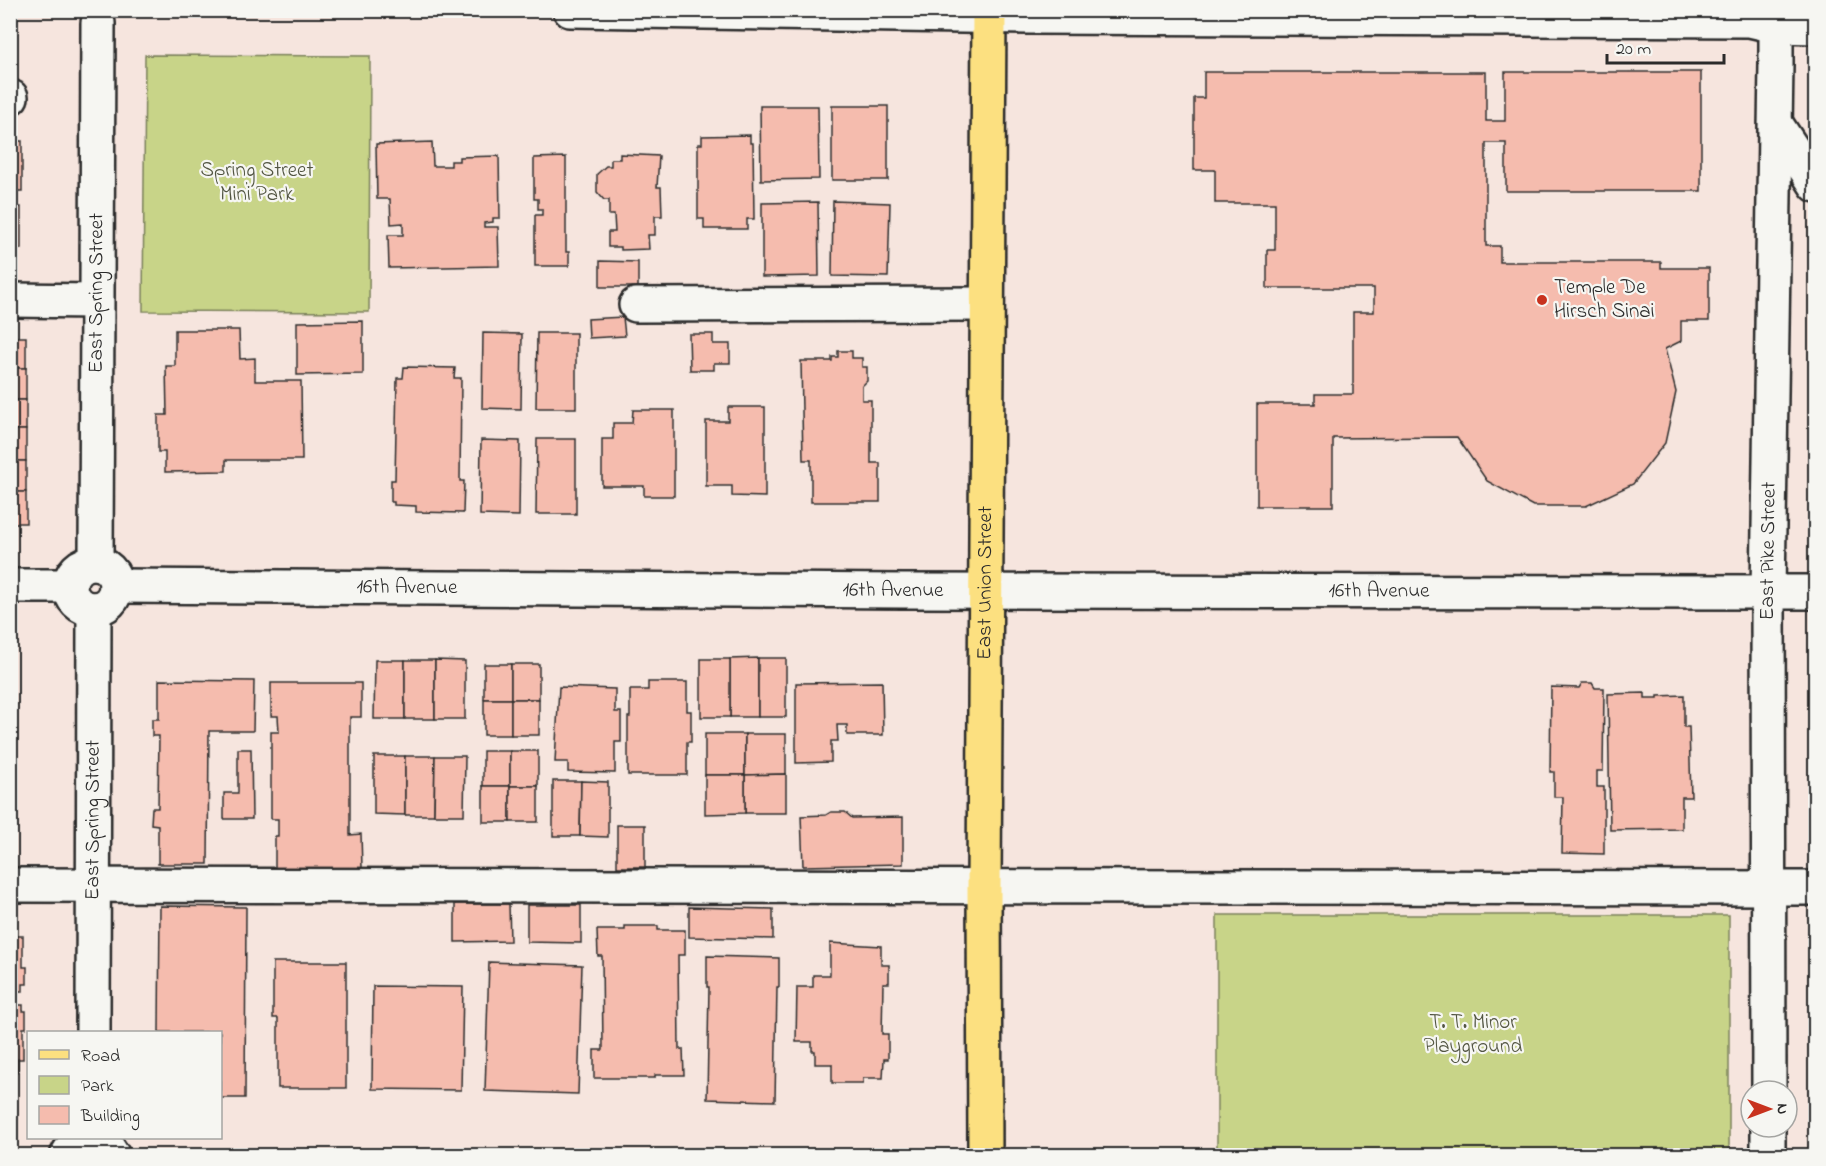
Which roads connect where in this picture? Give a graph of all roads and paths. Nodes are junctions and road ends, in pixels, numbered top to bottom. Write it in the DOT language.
graph roads {
  1 [pos="570,10"];
  2 [pos="989,14"];
  3 [pos="96,15"];
  4 [pos="1551,15"];
  5 [pos="1775,18"];
  6 [pos="1815,27"];
  7 [pos="1776,124"];
  8 [pos="1815,185"];
  9 [pos="10,300"];
  10 [pos="96,301"];
  11 [pos="987,304"];
  12 [pos="636,305"];
  13 [pos="10,586"];
  14 [pos="102,586"];
  15 [pos="986,590"];
  16 [pos="1768,592"];
  17 [pos="1815,592"];
  18 [pos="10,885"];
  19 [pos="95,885"];
  20 [pos="984,887"];
  21 [pos="1770,888"];
  22 [pos="1815,888"];
  23 [pos="93,1031"];
  24 [pos="1769,1079"];
  25 [pos="87,1139"];
  26 [pos="95,1139"];
  27 [pos="1768,1139"];
  28 [pos="68,1155"];
  29 [pos="113,1155"];
  30 [pos="985,1155"];
  31 [pos="1768,1155"];
  1 -- 2 [label="street"];
  2 -- 4 [label="street"];
  2 -- 11 [label="main road, East Union Street"];
  3 -- 10 [label="street, East Spring Street"];
  4 -- 5 [label="street"];
  5 -- 6 [label="street"];
  5 -- 7 [label="street, East Pike Street"];
  7 -- 8 [label="street"];
  7 -- 16 [label="street, East Pike Street"];
  9 -- 10 [label="street"];
  10 -- 14 [label="street, East Spring Street"];
  11 -- 12 [label="street"];
  11 -- 15 [label="main road, East Union Street"];
  13 -- 14 [label="street"];
  14 -- 15 [label="street, 16th Avenue"];
  14 -- 19 [label="street, East Spring Street"];
  15 -- 16 [label="street, 16th Avenue"];
  15 -- 20 [label="main road, East Union Street"];
  16 -- 17 [label="street, 16th Avenue"];
  16 -- 21 [label="street, East Pike Street"];
  18 -- 19 [label="street"];
  19 -- 20 [label="street"];
  19 -- 23 [label="street, East Spring Street"];
  20 -- 21 [label="street"];
  20 -- 30 [label="main road, East Union Street"];
  21 -- 22 [label="street"];
  21 -- 24 [label="street, East Pike Street"];
  25 -- 28 [label="street"];
  26 -- 29 [label="street"];
  27 -- 31 [label="street"];
}
